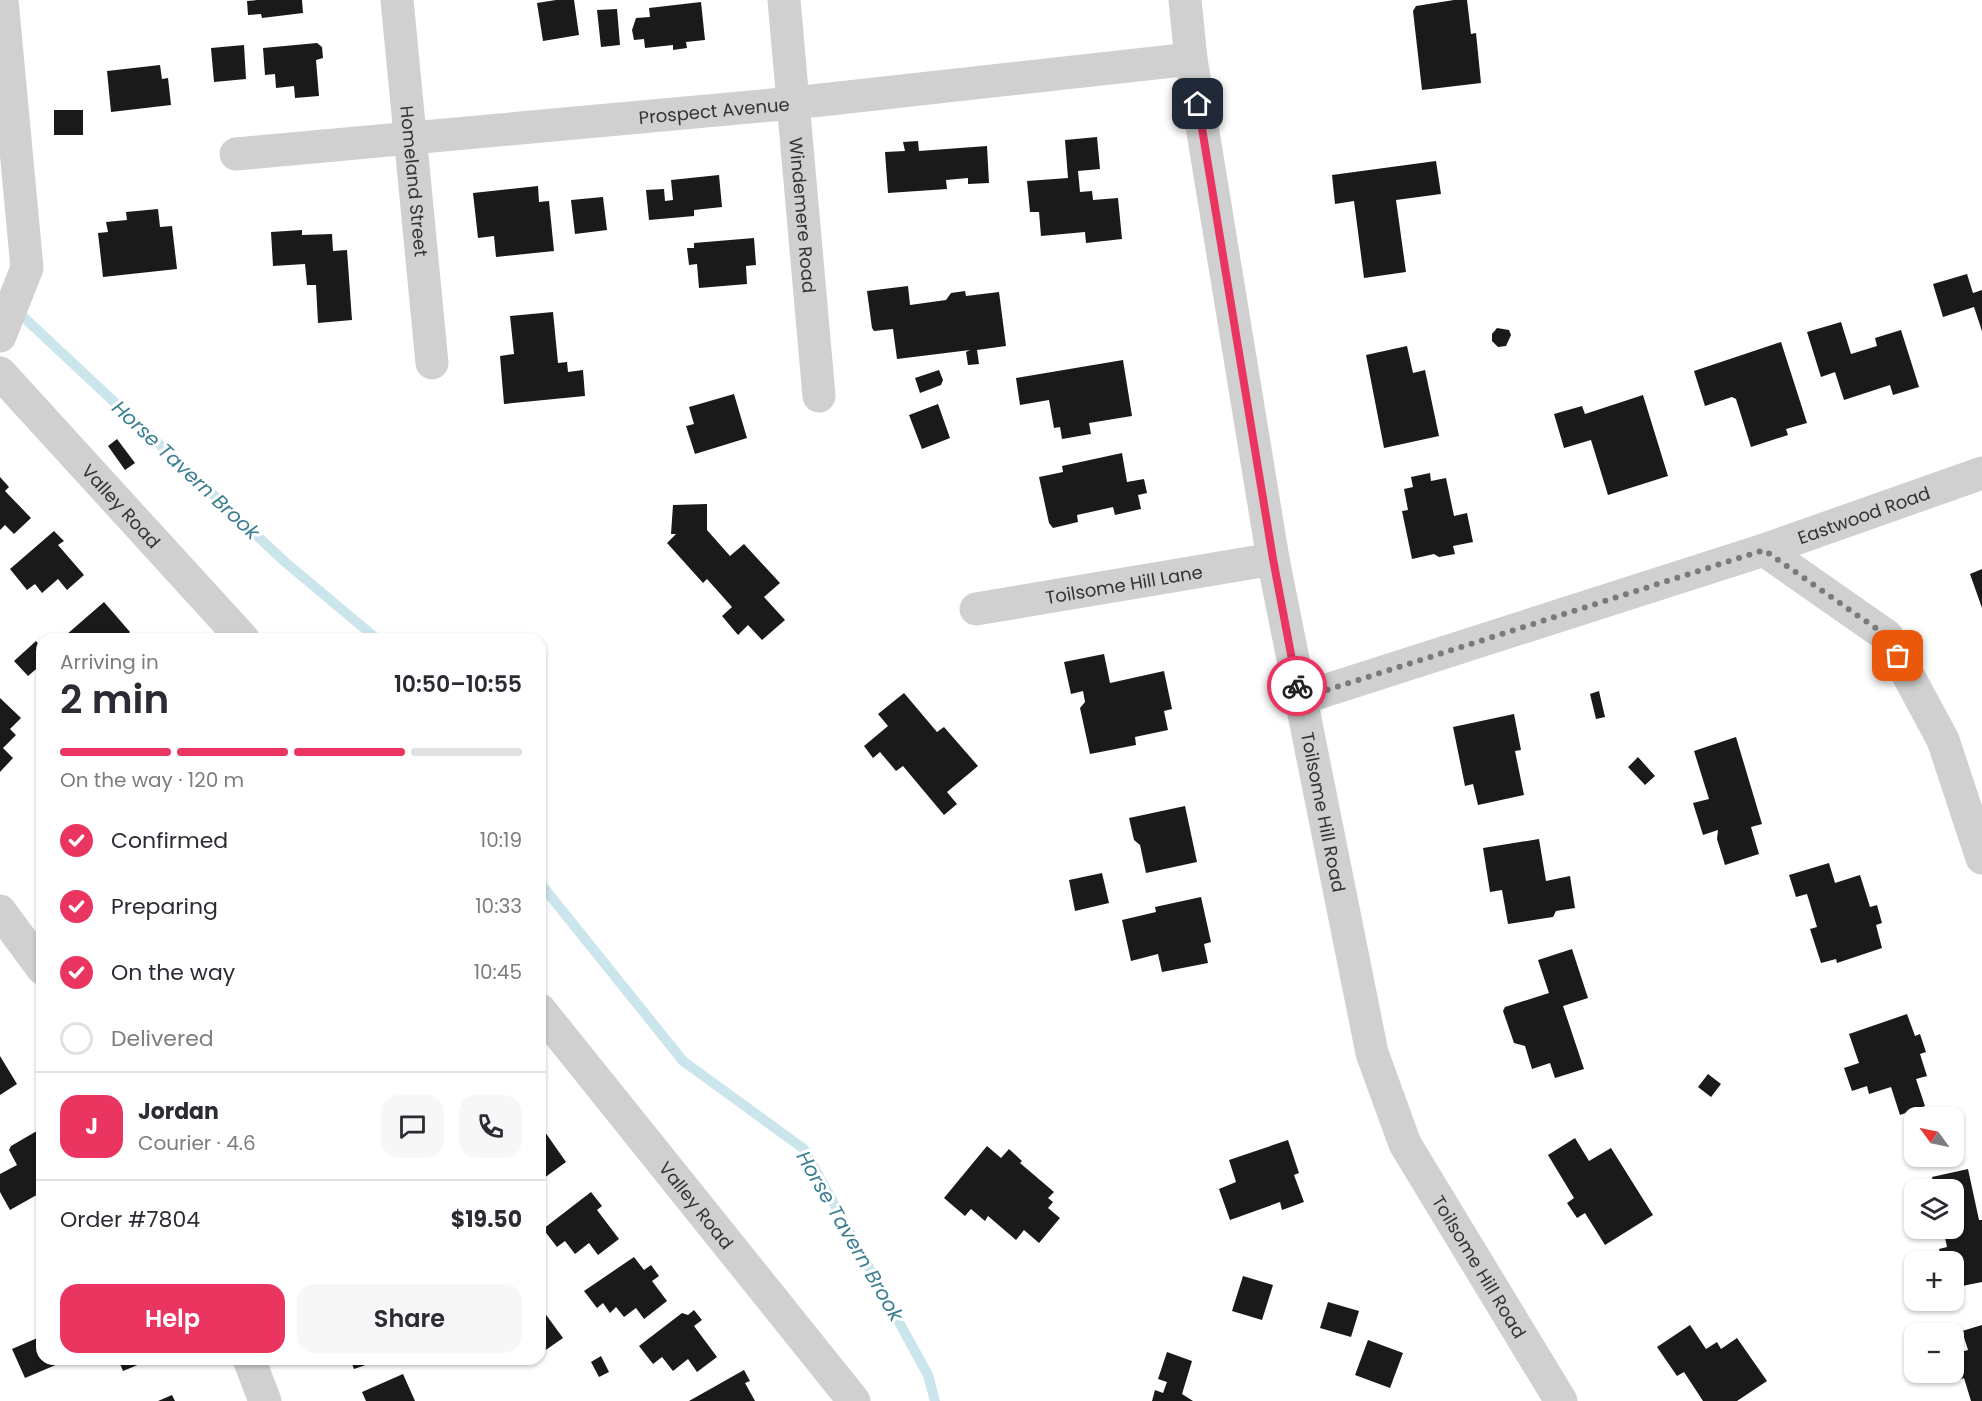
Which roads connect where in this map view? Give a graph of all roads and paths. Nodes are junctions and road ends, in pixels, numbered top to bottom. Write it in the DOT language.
graph roads {
  1 [pos="2,0"];
  2 [pos="397,0"];
  3 [pos="784,0"];
  4 [pos="1185,0"];
  5 [pos="1191,59"];
  6 [pos="794,103"];
  7 [pos="411,138"];
  8 [pos="236,154"];
  9 [pos="1,335"];
  10 [pos="432,363"];
  11 [pos="0,373"];
  12 [pos="819,396"];
  13 [pos="1982,473"];
  14 [pos="1764,550"];
  15 [pos="1273,559"];
  16 [pos="976,609"];
  17 [pos="238,633"];
  18 [pos="1299,699"];
  19 [pos="1982,858"];
  20 [pos="0,911"];
  21 [pos="36,961"];
  22 [pos="546,1017"];
  23 [pos="251,1365"];
  24 [pos="265,1401"];
  25 [pos="854,1401"];
  26 [pos="1561,1401"];
  1 -- 9 [label="street"];
  2 -- 7 [label="street, Homeland Street"];
  3 -- 6 [label="street, Windemere Road"];
  4 -- 5 [label="street, Toilsome Hill Road"];
  5 -- 6 [label="street, Prospect Avenue"];
  5 -- 15 [label="street, Toilsome Hill Road"];
  6 -- 7 [label="street, Prospect Avenue"];
  6 -- 12 [label="street, Windemere Road"];
  7 -- 8 [label="street, Prospect Avenue"];
  7 -- 10 [label="street, Homeland Street"];
  11 -- 17 [label="street, Valley Road"];
  13 -- 14 [label="street, Eastwood Road"];
  14 -- 18 [label="street, Eastwood Road"];
  14 -- 19 [label="street"];
  15 -- 16 [label="street, Toilsome Hill Lane"];
  15 -- 18 [label="street, Toilsome Hill Road"];
  18 -- 26 [label="street, Toilsome Hill Road"];
  20 -- 21 [label="street"];
  22 -- 25 [label="street, Valley Road"];
  23 -- 24 [label="street"];
}
